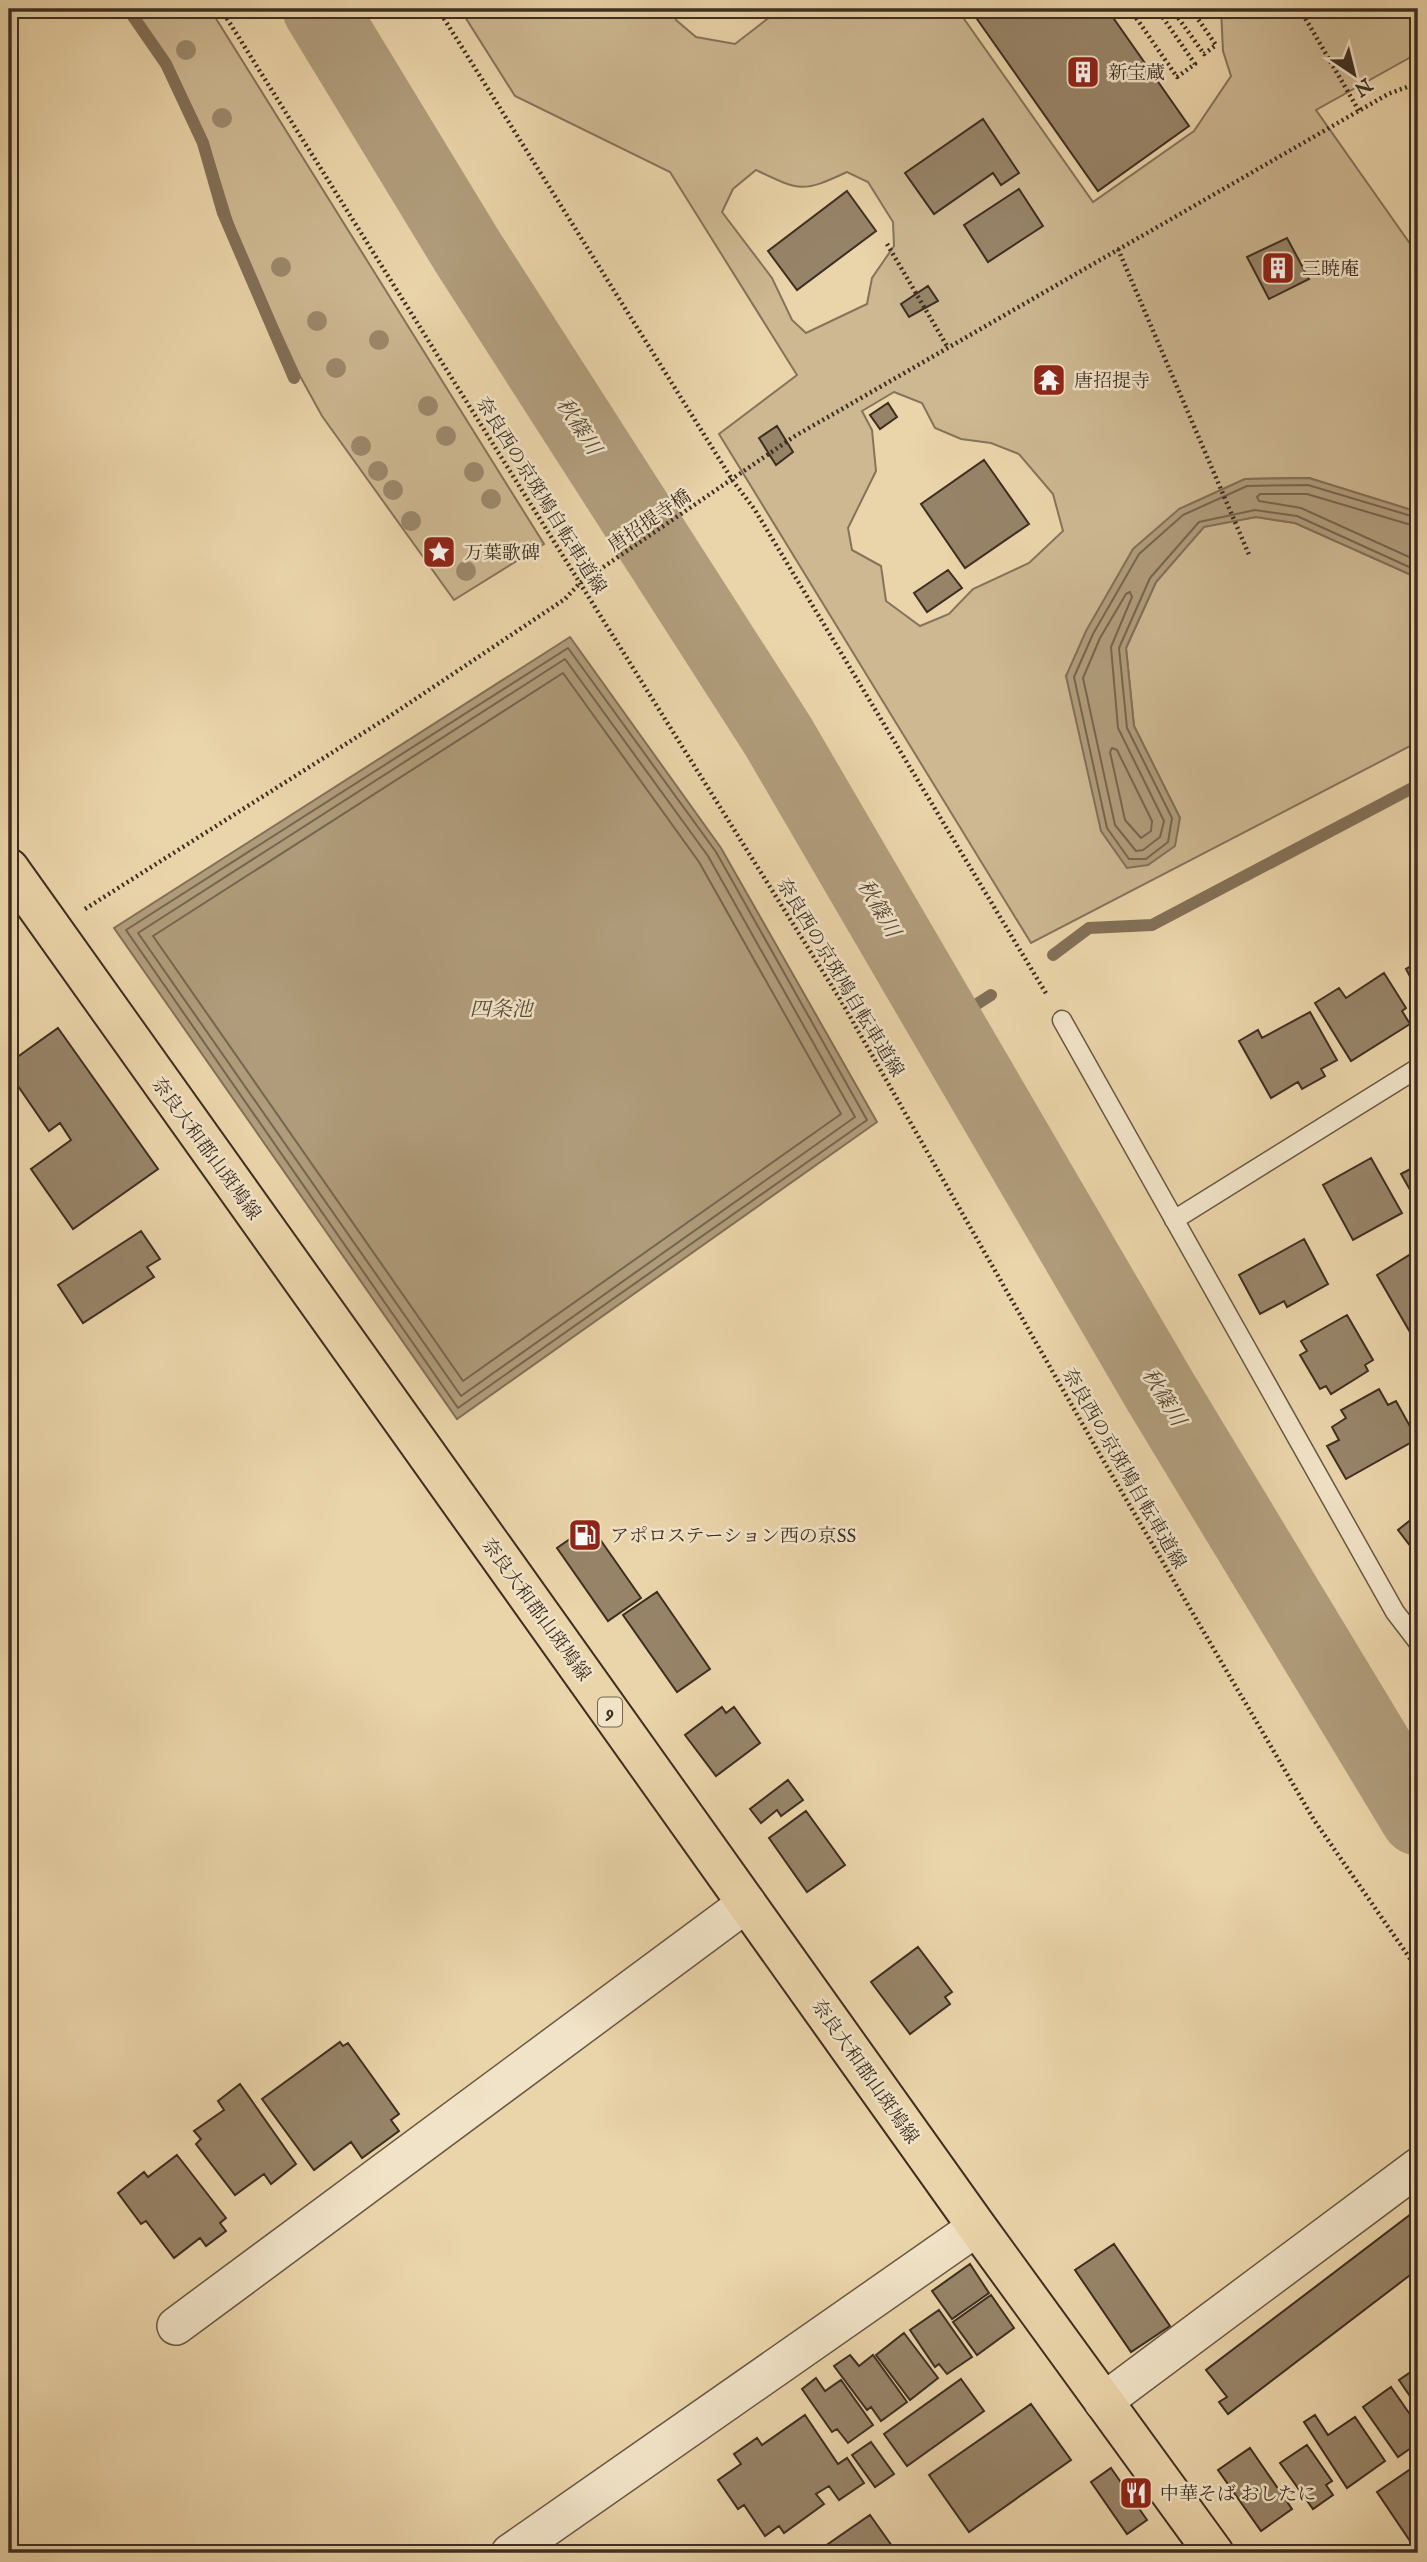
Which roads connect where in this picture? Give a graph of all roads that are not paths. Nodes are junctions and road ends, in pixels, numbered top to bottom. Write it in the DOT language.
graph roads {
  1 [pos="9,868"];
  2 [pos="1062,1020"];
  3 [pos="1418,1068"];
  4 [pos="1174,1220"];
  5 [pos="1418,1643"];
  6 [pos="747,1903"];
  7 [pos="1418,2167"];
  8 [pos="977,2227"];
  9 [pos="176,2326"];
  10 [pos="1103,2402"];
  11 [pos="510,2553"];
  12 [pos="1214,2553"];
  1 -- 6 [label="main road, 奈良大和郡山斑鳩線 / 9"];
  2 -- 4 [label="lane"];
  3 -- 4 [label="lane"];
  4 -- 5 [label="lane"];
  6 -- 8 [label="main road, 奈良大和郡山斑鳩線 / 9"];
  6 -- 9 [label="street"];
  7 -- 10 [label="street"];
  8 -- 10 [label="main road, 奈良大和郡山斑鳩線 / 9"];
  8 -- 11 [label="street"];
  10 -- 12 [label="main road, 奈良大和郡山斑鳩線 / 9"];
}
